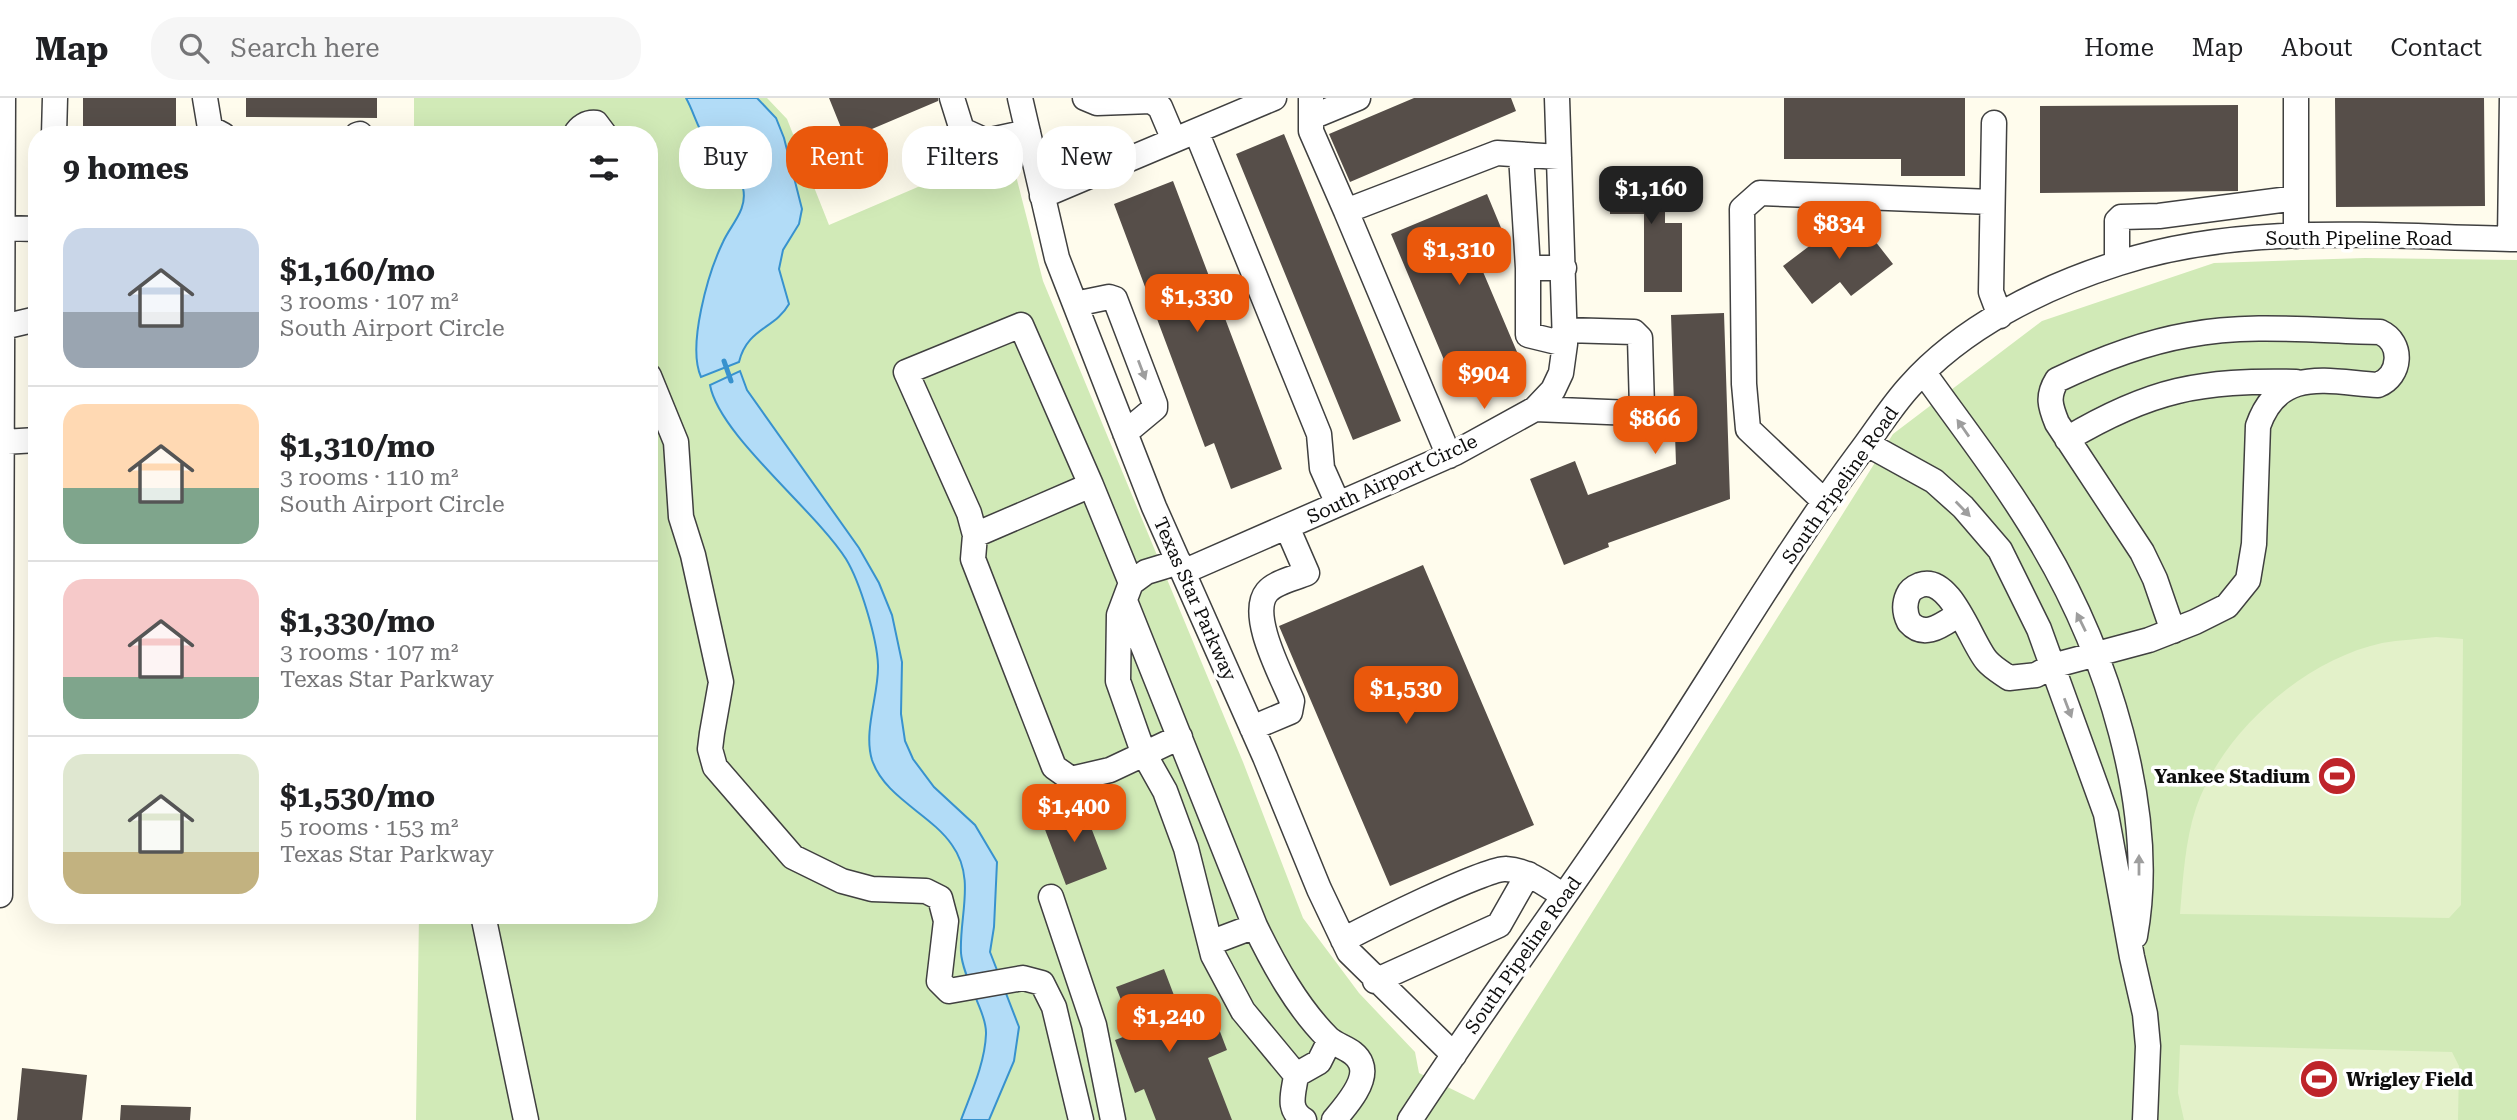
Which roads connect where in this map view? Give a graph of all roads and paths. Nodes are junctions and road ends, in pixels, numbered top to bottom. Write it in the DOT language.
graph roads {
  1 [pos="3,98"];
  2 [pos="55,98"];
  3 [pos="205,98"];
  4 [pos="952,98"];
  5 [pos="1020,98"];
  6 [pos="1084,98"];
  7 [pos="1274,98"];
  8 [pos="1358,98"];
  9 [pos="1557,98"];
  10 [pos="2296,98"];
  11 [pos="2511,98"];
  12 [pos="1312,107"];
  13 [pos="1994,122"];
  14 [pos="54,126"];
  15 [pos="210,126"];
  16 [pos="583,126"];
  17 [pos="598,126"];
  18 [pos="1028,132"];
  19 [pos="1185,136"];
  20 [pos="1521,155"];
  21 [pos="1559,157"];
  22 [pos="1042,196"];
  23 [pos="2296,198"];
  24 [pos="1992,202"];
  25 [pos="1346,211"];
  26 [pos="2,218"];
  27 [pos="28,226"];
  28 [pos="2296,236"];
  29 [pos="2513,239"];
  30 [pos="2117,263"];
  31 [pos="1528,268"];
  32 [pos="1564,268"];
  33 [pos="1075,304"];
  34 [pos="2000,316"];
  35 [pos="28,321"];
  36 [pos="3,327"];
  37 [pos="1565,337"];
  38 [pos="1924,373"];
  39 [pos="2298,382"];
  40 [pos="1,394"];
  41 [pos="658,398"];
  42 [pos="1535,409"];
  43 [pos="1125,433"];
  44 [pos="2067,439"];
  45 [pos="28,441"];
  46 [pos="2,442"];
  47 [pos="1867,444"];
  48 [pos="1449,456"];
  49 [pos="1091,485"];
  50 [pos="1825,502"];
  51 [pos="1338,504"];
  52 [pos="1,507"];
  53 [pos="1287,527"];
  54 [pos="975,535"];
  55 [pos="1181,567"];
  56 [pos="1,568"];
  57 [pos="1128,592"];
  58 [pos="1959,614"];
  59 [pos="2173,631"];
  60 [pos="2097,654"];
  61 [pos="2052,666"];
  62 [pos="1252,728"];
  63 [pos="1,737"];
  64 [pos="1180,737"];
  65 [pos="1143,752"];
  66 [pos="1528,874"];
  67 [pos="0,895"];
  68 [pos="1564,896"];
  69 [pos="1051,897"];
  70 [pos="485,924"];
  71 [pos="1255,926"];
  72 [pos="1343,940"];
  73 [pos="1210,943"];
  74 [pos="2132,957"];
  75 [pos="1375,981"];
  76 [pos="1330,1040"];
  77 [pos="1454,1055"];
  78 [pos="1296,1075"];
  79 [pos="526,1120"];
  80 [pos="1081,1120"];
  81 [pos="1113,1120"];
  82 [pos="1304,1120"];
  83 [pos="1334,1120"];
  84 [pos="1410,1120"];
  85 [pos="2145,1120"];
  1 -- 26 [label="street"];
  2 -- 14 [label="street"];
  3 -- 15 [label="street"];
  4 -- 18 [label="street"];
  5 -- 18 [label="street, Texas Star Parkway"];
  6 -- 19 [label="street"];
  7 -- 19 [label="street"];
  8 -- 12 [label="street"];
  9 -- 21 [label="street, South Airport Circle"];
  10 -- 23 [label="street"];
  11 -- 29 [label="street"];
  12 -- 25 [label="street"];
  13 -- 24 [label="street"];
  16 -- 17 [label="street"];
  18 -- 22 [label="street, Texas Star Parkway"];
  19 -- 22 [label="street"];
  19 -- 51 [label="street"];
  20 -- 21 [label="street"];
  20 -- 25 [label="street"];
  20 -- 31 [label="street"];
  21 -- 32 [label="street, South Airport Circle"];
  22 -- 33 [label="street, Texas Star Parkway"];
  23 -- 28 [label="street"];
  23 -- 30 [label="street"];
  24 -- 34 [label="street"];
  24 -- 50 [label="street"];
  25 -- 48 [label="street"];
  26 -- 27 [label="street"];
  26 -- 36 [label="street"];
  28 -- 29 [label="street, South Pipeline Road"];
  28 -- 30 [label="street, South Pipeline Road"];
  30 -- 34 [label="street, South Pipeline Road"];
  31 -- 32 [label="street"];
  31 -- 37 [label="street"];
  32 -- 37 [label="street, South Airport Circle"];
  33 -- 43 [label="street, Texas Star Parkway"];
  33 -- 43 [label="street, one-way"];
  34 -- 38 [label="street, South Pipeline Road"];
  35 -- 36 [label="street"];
  36 -- 40 [label="street"];
  37 -- 42 [label="street, South Airport Circle"];
  37 -- 42 [label="street"];
  38 -- 47 [label="street, South Pipeline Road"];
  60 -- 38 [label="street, one-way"];
  39 -- 44 [label="street"];
  39 -- 44 [label="street"];
  39 -- 59 [label="street"];
  40 -- 46 [label="street"];
  41 -- 80 [label="street"];
  42 -- 48 [label="street, South Airport Circle"];
  43 -- 55 [label="street, Texas Star Parkway"];
  44 -- 59 [label="street"];
  45 -- 46 [label="street"];
  46 -- 52 [label="street"];
  47 -- 50 [label="street, South Pipeline Road"];
  47 -- 61 [label="street, one-way"];
  48 -- 51 [label="street, South Airport Circle"];
  49 -- 54 [label="street"];
  49 -- 54 [label="street"];
  49 -- 57 [label="street"];
  50 -- 68 [label="street, South Pipeline Road"];
  51 -- 53 [label="street, South Airport Circle"];
  52 -- 56 [label="street"];
  53 -- 55 [label="street, South Airport Circle"];
  53 -- 62 [label="street"];
  54 -- 65 [label="street"];
  55 -- 57 [label="street, South Airport Circle"];
  55 -- 62 [label="street, Texas Star Parkway"];
  56 -- 63 [label="street"];
  57 -- 64 [label="street"];
  57 -- 65 [label="street"];
  58 -- 61 [label="street"];
  59 -- 60 [label="street"];
  60 -- 61 [label="street"];
  74 -- 60 [label="street, one-way"];
  61 -- 74 [label="street, one-way"];
  62 -- 72 [label="street, Texas Star Parkway"];
  63 -- 67 [label="street"];
  64 -- 65 [label="street"];
  64 -- 71 [label="street"];
  65 -- 73 [label="street"];
  66 -- 68 [label="street"];
  66 -- 72 [label="street"];
  66 -- 75 [label="street"];
  68 -- 77 [label="street, South Pipeline Road"];
  69 -- 81 [label="street"];
  70 -- 79 [label="street"];
  71 -- 73 [label="street"];
  71 -- 76 [label="street"];
  72 -- 75 [label="street, Texas Star Parkway"];
  73 -- 78 [label="street"];
  74 -- 85 [label="street"];
  75 -- 77 [label="street, Texas Star Parkway"];
  76 -- 78 [label="street"];
  76 -- 83 [label="street"];
  77 -- 84 [label="street, South Pipeline Road"];
  78 -- 82 [label="street"];
}
